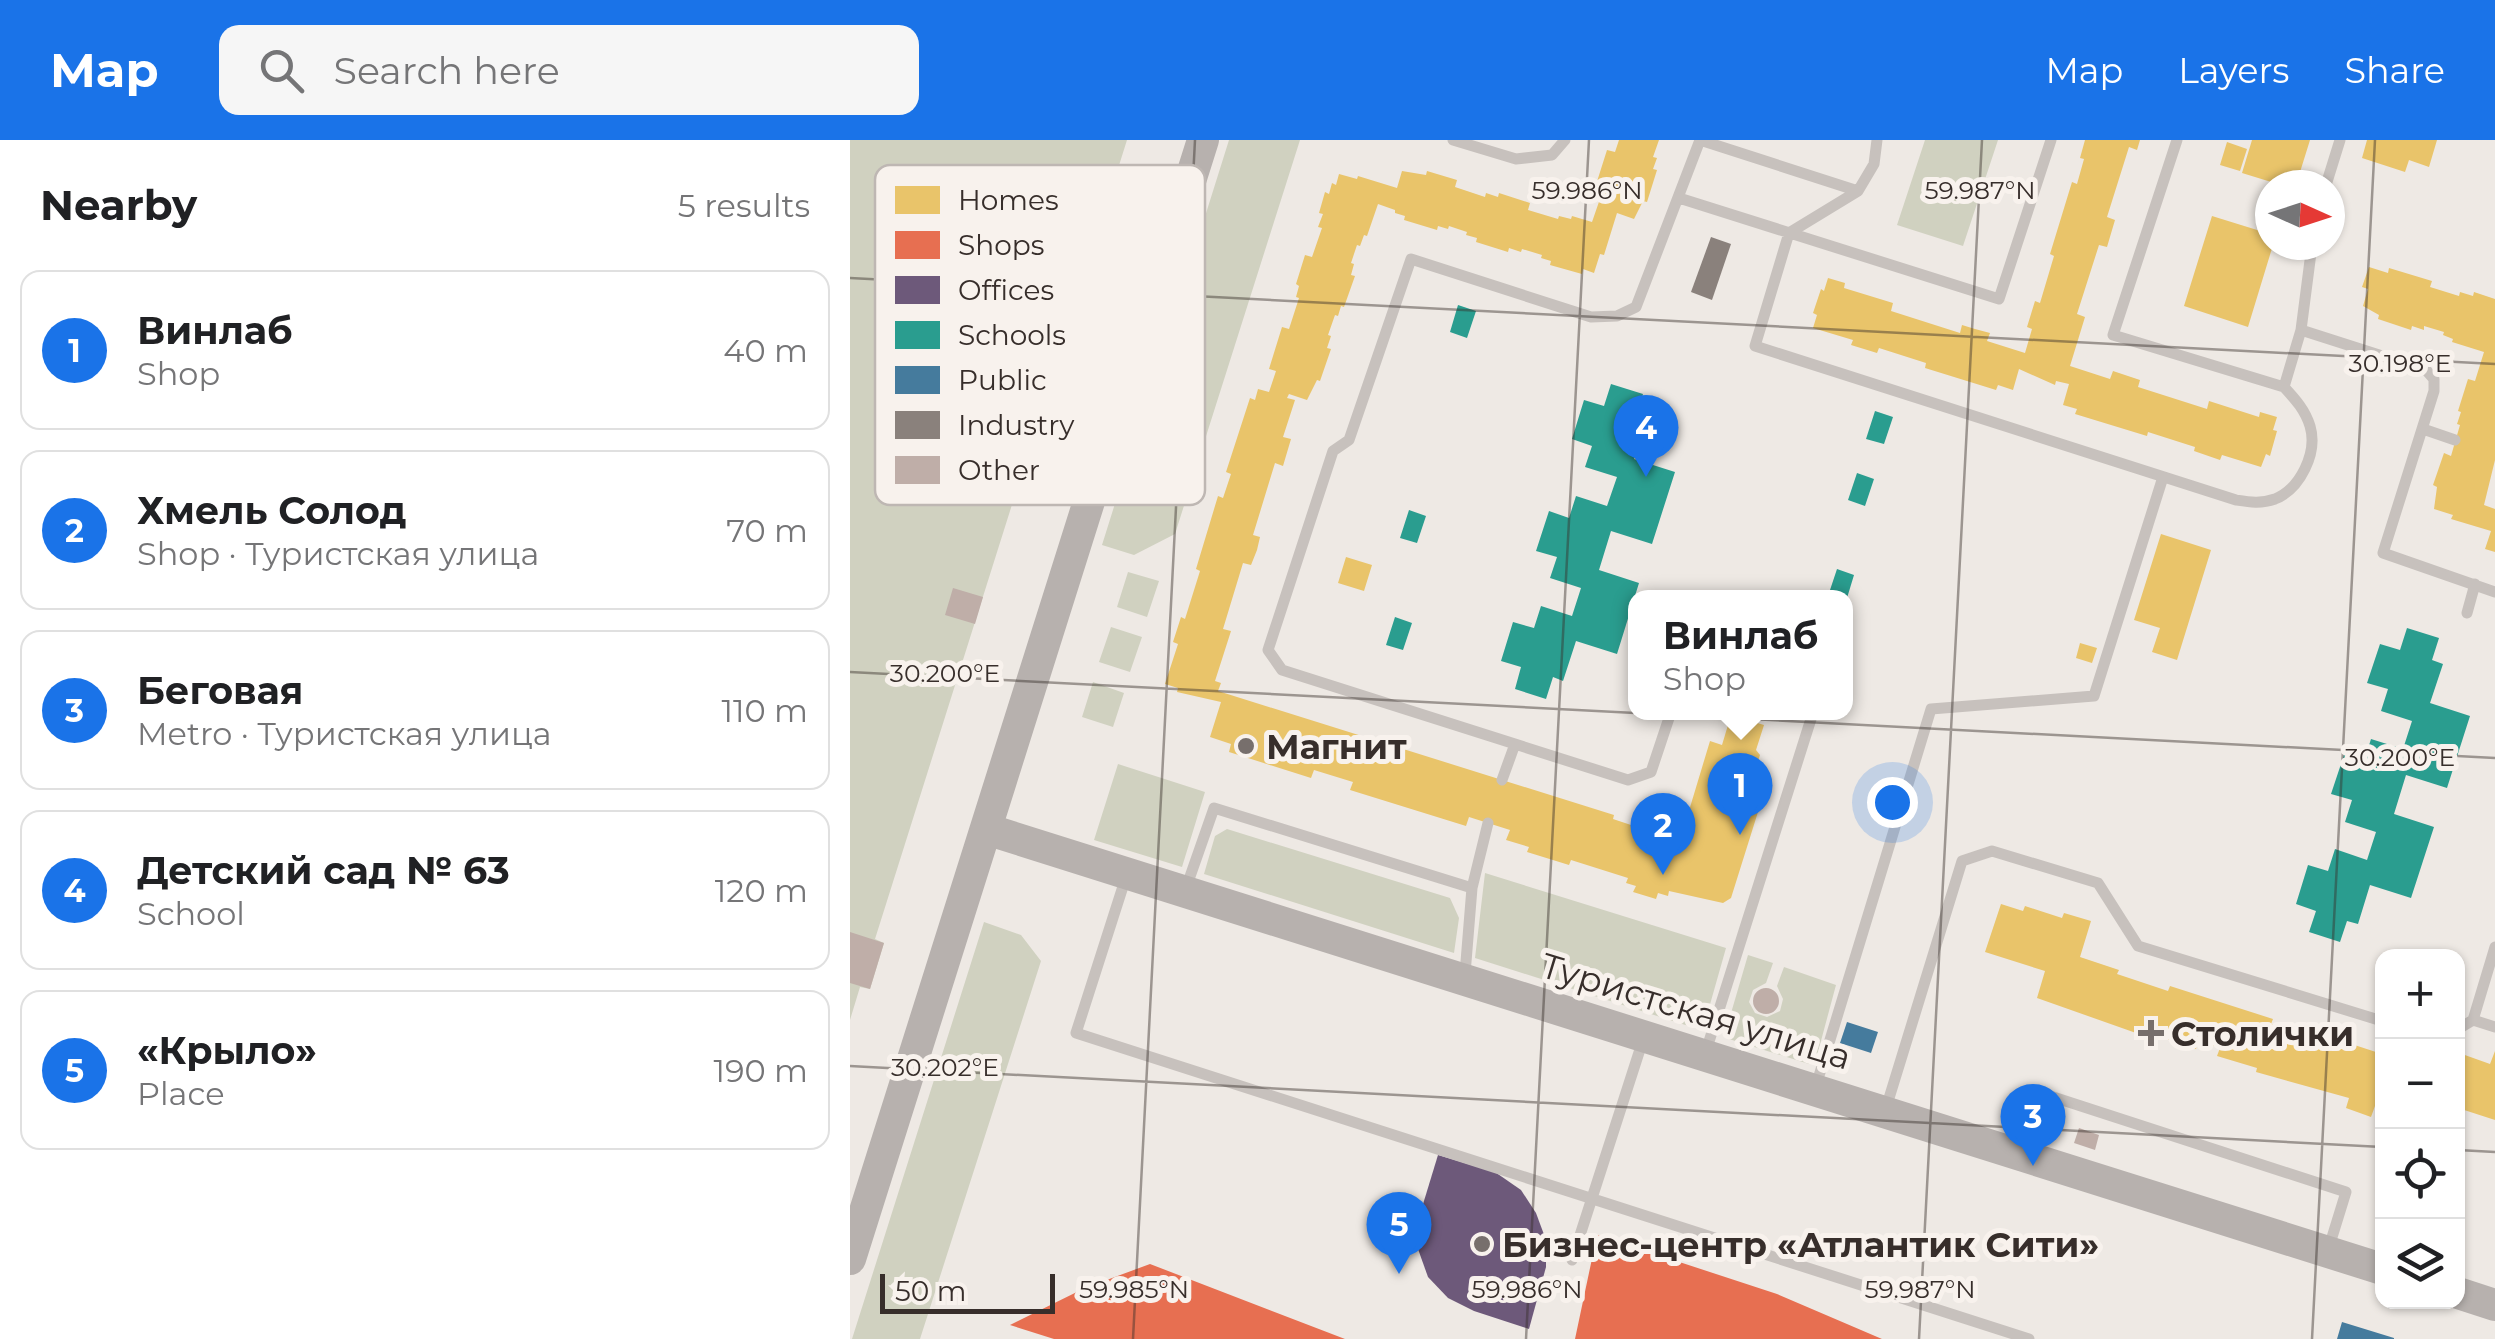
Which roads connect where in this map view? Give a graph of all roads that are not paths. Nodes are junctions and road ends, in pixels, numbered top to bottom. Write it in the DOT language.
graph roads {
  1 [pos="1204,140"];
  2 [pos="1453,140"];
  3 [pos="1566,140"];
  4 [pos="1878,140"];
  5 [pos="2051,140"];
  6 [pos="2177,140"];
  7 [pos="2340,140"];
  8 [pos="1196,165"];
  9 [pos="2331,170"];
  10 [pos="1858,191"];
  11 [pos="1679,198"];
  12 [pos="1789,232"];
  13 [pos="2310,260"];
  14 [pos="2301,330"];
  15 [pos="2284,387"];
  16 [pos="2423,429"];
  17 [pos="2456,440"];
  18 [pos="2163,477"];
  19 [pos="1089,505"];
  20 [pos="2476,584"];
  21 [pos="2495,592"];
  22 [pos="2467,613"];
  23 [pos="1669,720"];
  24 [pos="1811,720"];
  25 [pos="1514,744"];
  26 [pos="1502,780"];
  27 [pos="1488,823"];
  28 [pos="986,829"];
  29 [pos="1127,874"];
  30 [pos="1472,888"];
  31 [pos="1184,892"];
  32 [pos="2495,947"];
  33 [pos="1464,980"];
  34 [pos="2375,1020"];
  35 [pos="2473,1020"];
  36 [pos="2465,1025"];
  37 [pos="2495,1028"];
  38 [pos="1644,1036"];
  39 [pos="1705,1055"];
  40 [pos="1814,1090"];
  41 [pos="1885,1112"];
  42 [pos="2027,1156"];
  43 [pos="1592,1199"];
  44 [pos="2327,1251"];
  45 [pos="850,1259"];
  46 [pos="1572,1260"];
  47 [pos="2375,1267"];
  48 [pos="2465,1294"];
  49 [pos="2495,1304"];
  50 [pos="2029,1339"];
  1 -- 8 [label="street"];
  2 -- 3 [label="lane"];
  4 -- 10 [label="lane"];
  5 -- 12 [label="lane"];
  6 -- 15 [label="lane"];
  7 -- 9 [label="lane"];
  10 -- 11 [label="lane"];
  10 -- 12 [label="lane"];
  11 -- 12 [label="lane"];
  11 -- 25 [label="lane"];
  12 -- 18 [label="lane"];
  13 -- 14 [label="lane"];
  14 -- 15 [label="lane"];
  14 -- 16 [label="lane"];
  15 -- 18 [label="lane"];
  16 -- 17 [label="lane"];
  16 -- 20 [label="lane"];
  18 -- 40 [label="lane"];
  19 -- 28 [label="street"];
  20 -- 21 [label="lane"];
  20 -- 22 [label="lane"];
  23 -- 25 [label="lane"];
  24 -- 39 [label="lane"];
  25 -- 26 [label="lane"];
  27 -- 30 [label="lane"];
  28 -- 29 [label="street, Туристская улица"];
  28 -- 45 [label="street"];
  29 -- 31 [label="street, Туристская улица"];
  29 -- 43 [label="lane"];
  30 -- 31 [label="lane"];
  30 -- 33 [label="lane"];
  31 -- 33 [label="street, Туристская улица"];
  32 -- 35 [label="lane"];
  33 -- 38 [label="street, Туристская улица"];
  34 -- 41 [label="lane"];
  35 -- 36 [label="lane"];
  35 -- 37 [label="lane"];
  38 -- 39 [label="street, Туристская улица"];
  38 -- 43 [label="lane"];
  39 -- 40 [label="street, Туристская улица"];
  40 -- 41 [label="street, Туристская улица"];
  41 -- 42 [label="street, Туристская улица"];
  42 -- 44 [label="street, Туристская улица"];
  42 -- 44 [label="lane"];
  43 -- 46 [label="lane"];
  43 -- 50 [label="lane"];
  44 -- 47 [label="street, Туристская улица"];
  48 -- 49 [label="street"];
}
